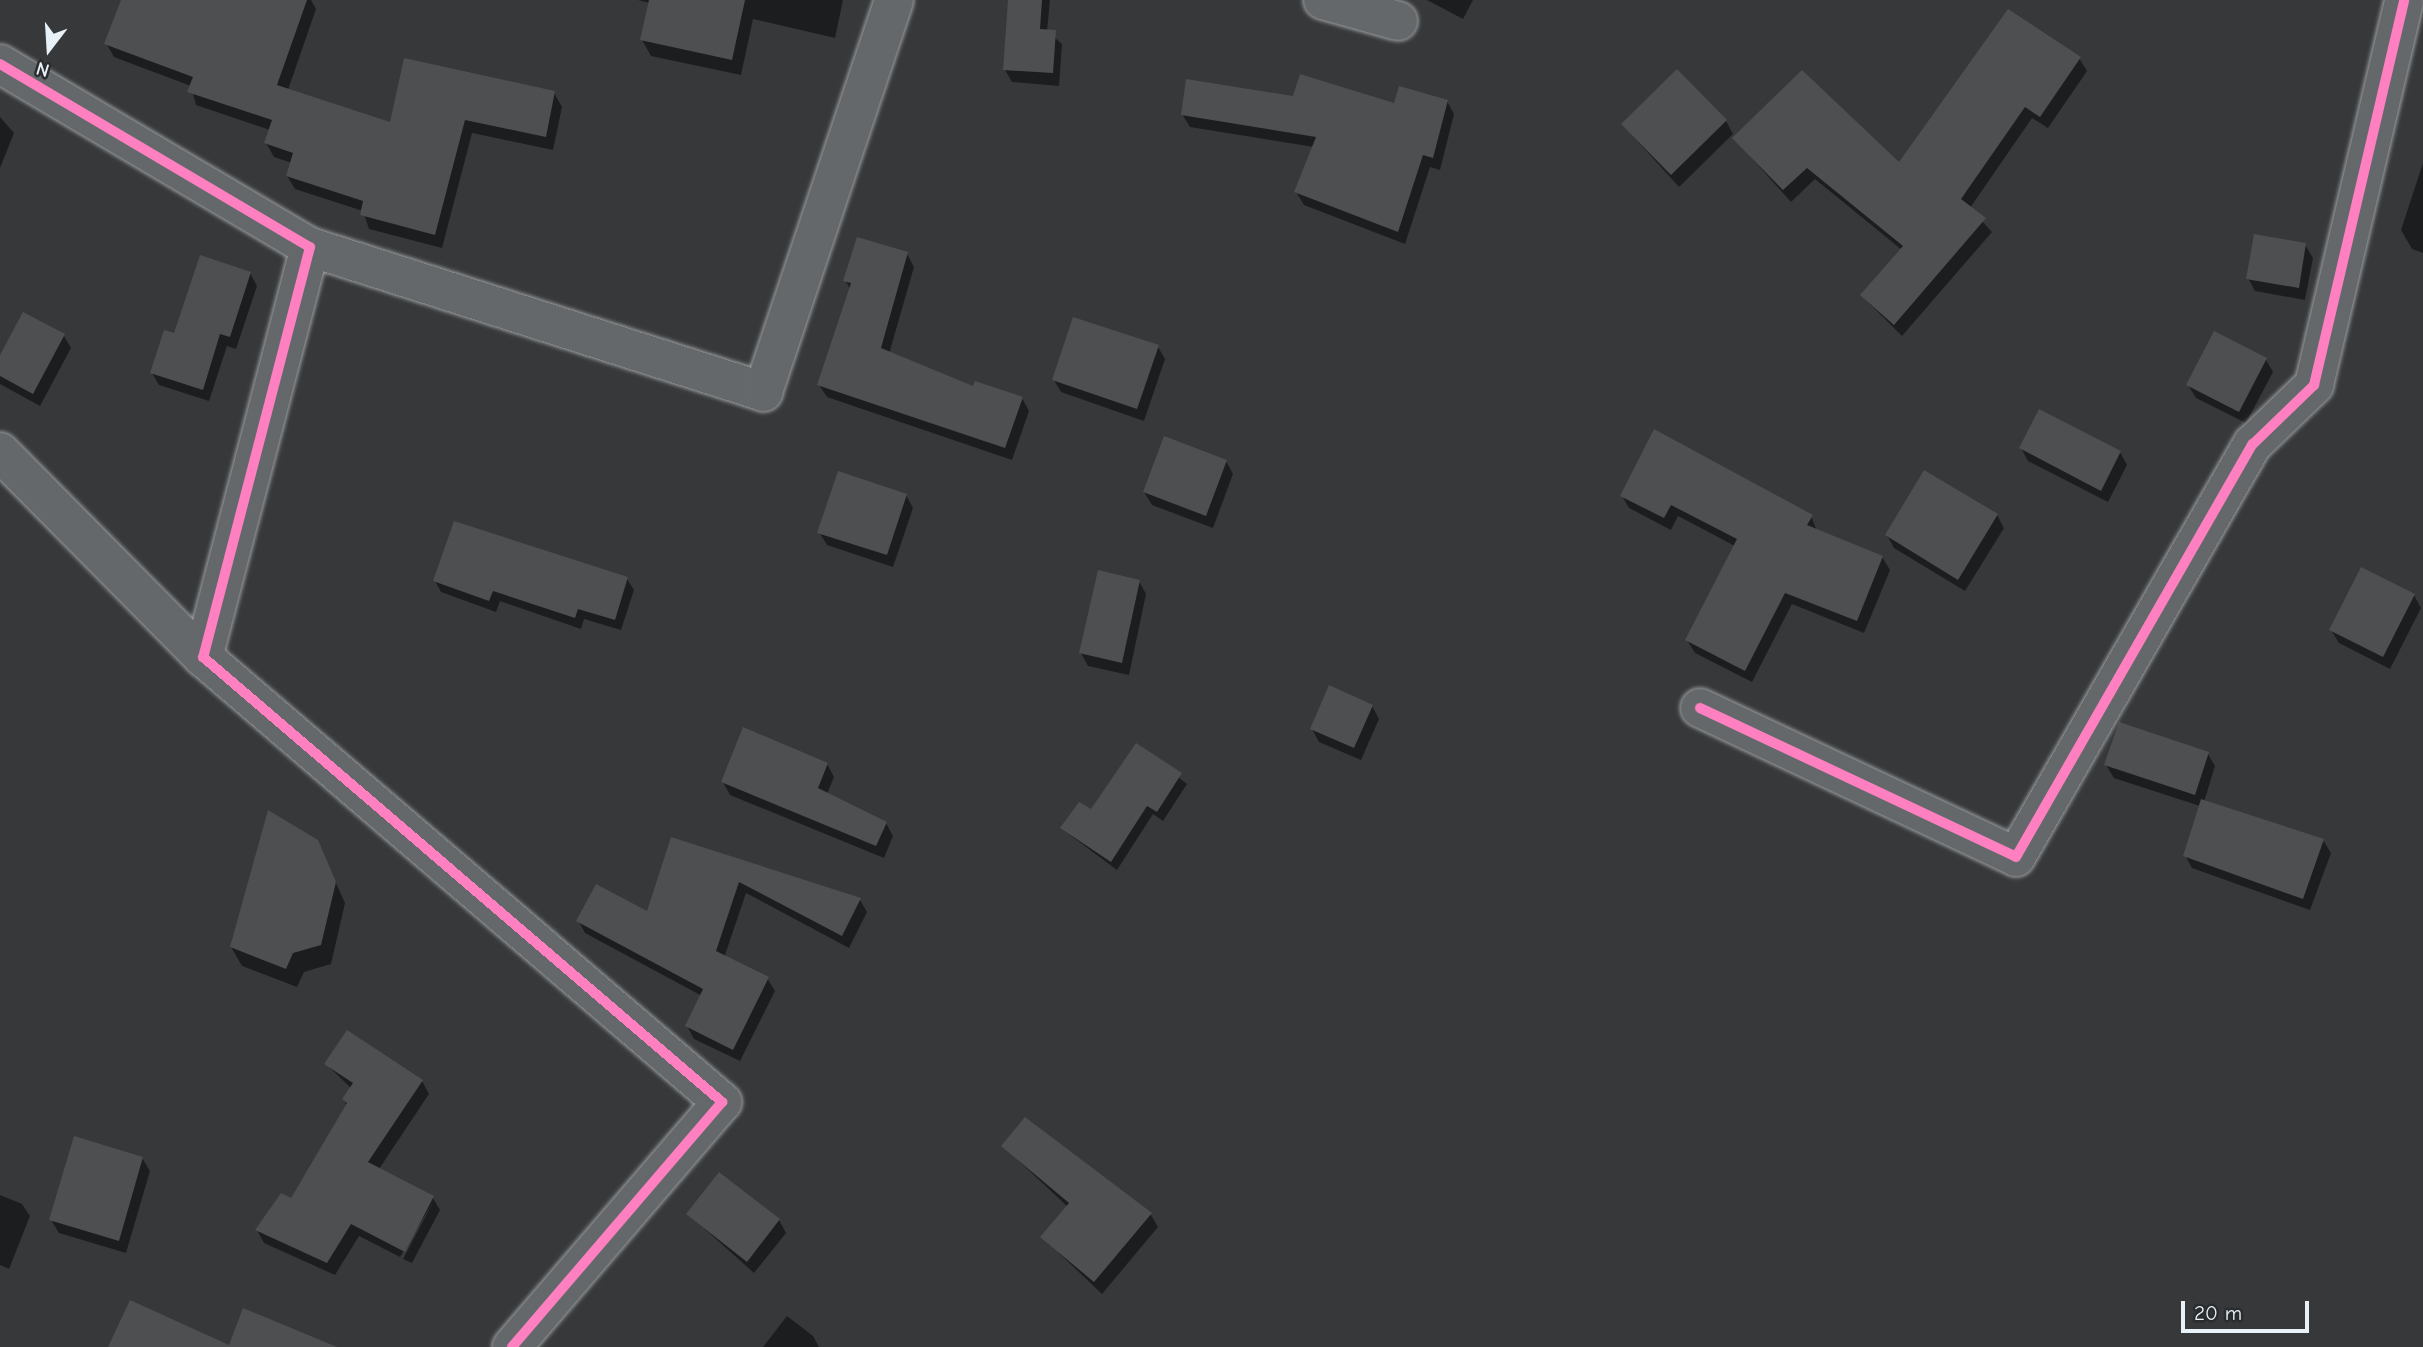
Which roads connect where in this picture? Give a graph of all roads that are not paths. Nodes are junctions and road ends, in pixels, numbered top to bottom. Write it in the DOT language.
graph roads {
  1 [pos="894,0"];
  2 [pos="1323,0"];
  3 [pos="2404,0"];
  4 [pos="1398,21"];
  5 [pos="0,64"];
  6 [pos="310,247"];
  7 [pos="0,452"];
  8 [pos="203,657"];
  9 [pos="1699,708"];
  10 [pos="512,1347"];
  1 -- 6 [label="street"];
  2 -- 4 [label="street"];
  3 -- 9 [label="street"];
  5 -- 6 [label="street"];
  6 -- 8 [label="street"];
  7 -- 8 [label="street"];
  8 -- 10 [label="street"];
}
